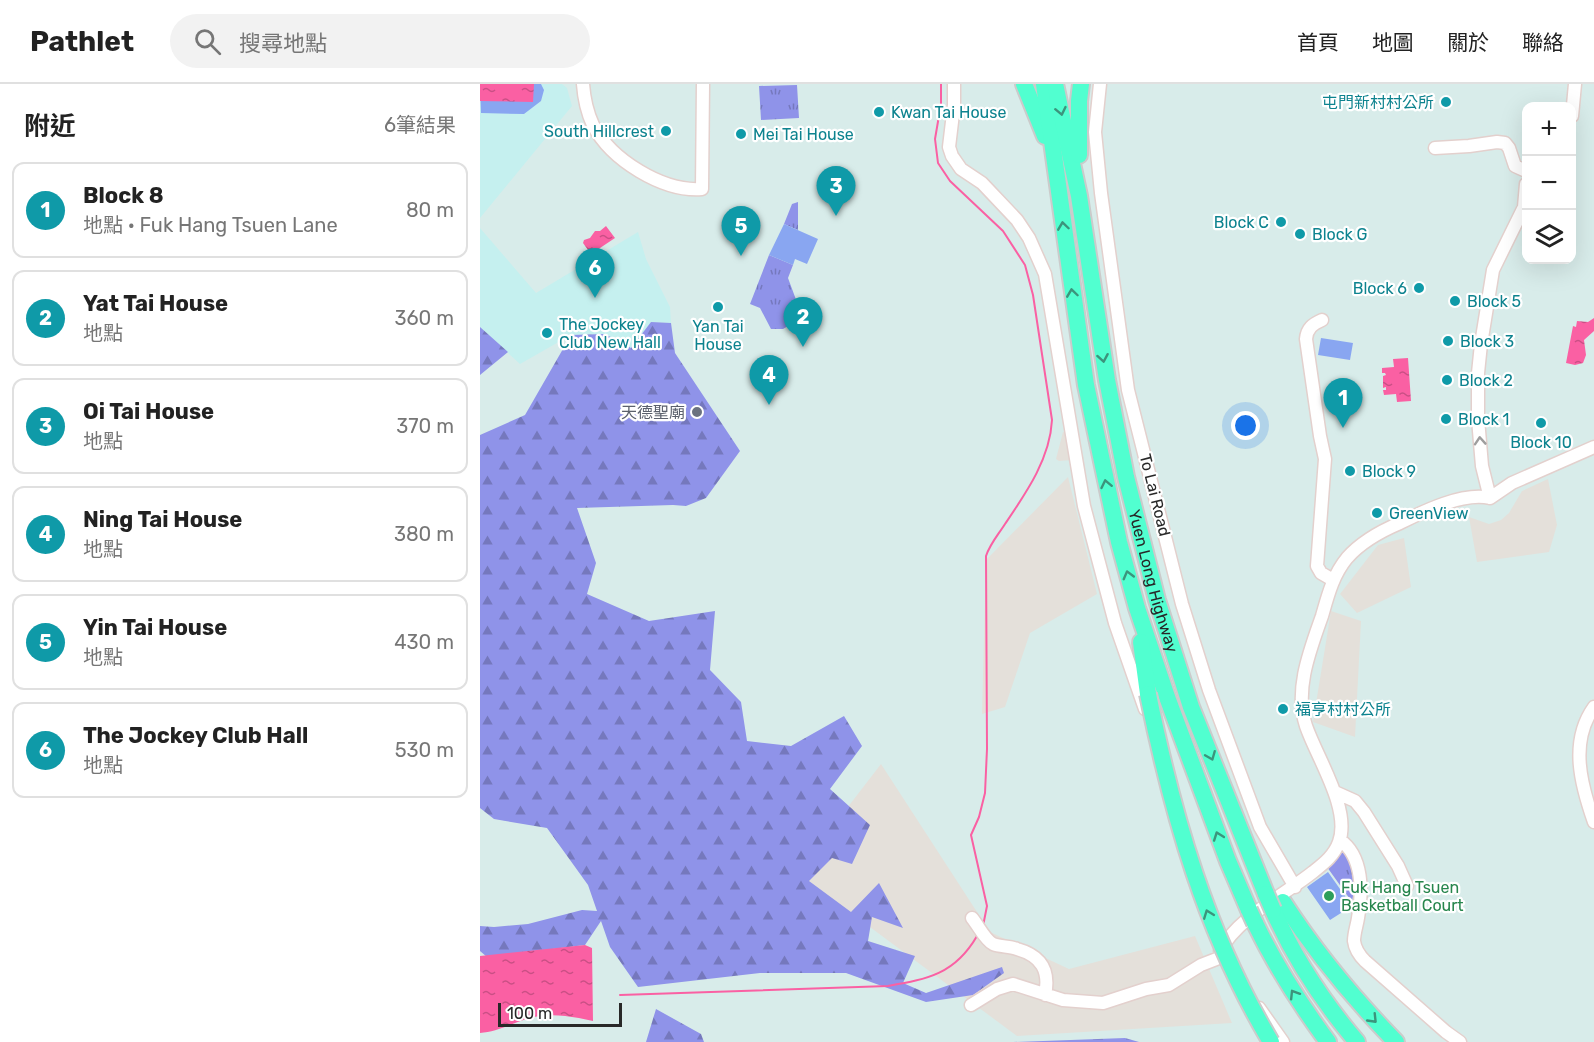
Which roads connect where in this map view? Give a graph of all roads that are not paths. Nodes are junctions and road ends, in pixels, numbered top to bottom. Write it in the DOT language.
graph roads {
  1 [pos="583,84"];
  2 [pos="703,84"];
  3 [pos="954,84"];
  4 [pos="1024,84"];
  5 [pos="1044,84"];
  6 [pos="1056,84"];
  7 [pos="1081,84"];
  8 [pos="1100,84"];
  9 [pos="1575,84"];
  10 [pos="1573,102"];
  11 [pos="1435,148"];
  12 [pos="1052,152"];
  13 [pos="1522,169"];
  14 [pos="1079,196"];
  15 [pos="1523,210"];
  16 [pos="1322,320"];
  17 [pos="1594,447"];
  18 [pos="1490,498"];
  19 [pos="1333,580"];
  20 [pos="1137,608"];
  21 [pos="1594,707"];
  22 [pos="1157,738"];
  23 [pos="1335,792"];
  24 [pos="1594,822"];
  25 [pos="1340,840"];
  26 [pos="1407,886"];
  27 [pos="1294,887"];
  28 [pos="1274,899"];
  29 [pos="972,918"];
  30 [pos="1219,958"];
  31 [pos="1045,995"];
  32 [pos="971,1005"];
  33 [pos="1271,1042"];
  34 [pos="1283,1042"];
  35 [pos="1328,1042"];
  36 [pos="1358,1042"];
  37 [pos="1396,1042"];
  38 [pos="1460,1042"];
  1 -- 2 [label="street"];
  3 -- 22 [label="street"];
  4 -- 12 [label="highway"];
  5 -- 12 [label="highway, Yuen Long Highway"];
  6 -- 14 [label="highway, Yuen Long Highway, one-way"];
  7 -- 14 [label="highway"];
  8 -- 27 [label="street, To Lai Road"];
  9 -- 10 [label="street"];
  11 -- 13 [label="street"];
  20 -- 12 [label="highway, Yuen Long Highway, one-way"];
  14 -- 28 [label="highway, Yuen Long Highway, one-way"];
  18 -- 15 [label="street, one-way"];
  16 -- 19 [label="street"];
  17 -- 18 [label="street"];
  18 -- 19 [label="street"];
  19 -- 23 [label="street"];
  33 -- 20 [label="highway, one-way, bridge"];
  35 -- 20 [label="highway, Yuen Long Highway, one-way"];
  21 -- 24 [label="street"];
  23 -- 25 [label="street"];
  23 -- 26 [label="street"];
  25 -- 27 [label="street"];
  25 -- 38 [label="street"];
  27 -- 30 [label="street"];
  28 -- 36 [label="highway"];
  28 -- 37 [label="highway, one-way"];
  29 -- 31 [label="street"];
  30 -- 31 [label="street"];
  30 -- 34 [label="street"];
  31 -- 32 [label="street"];
}
